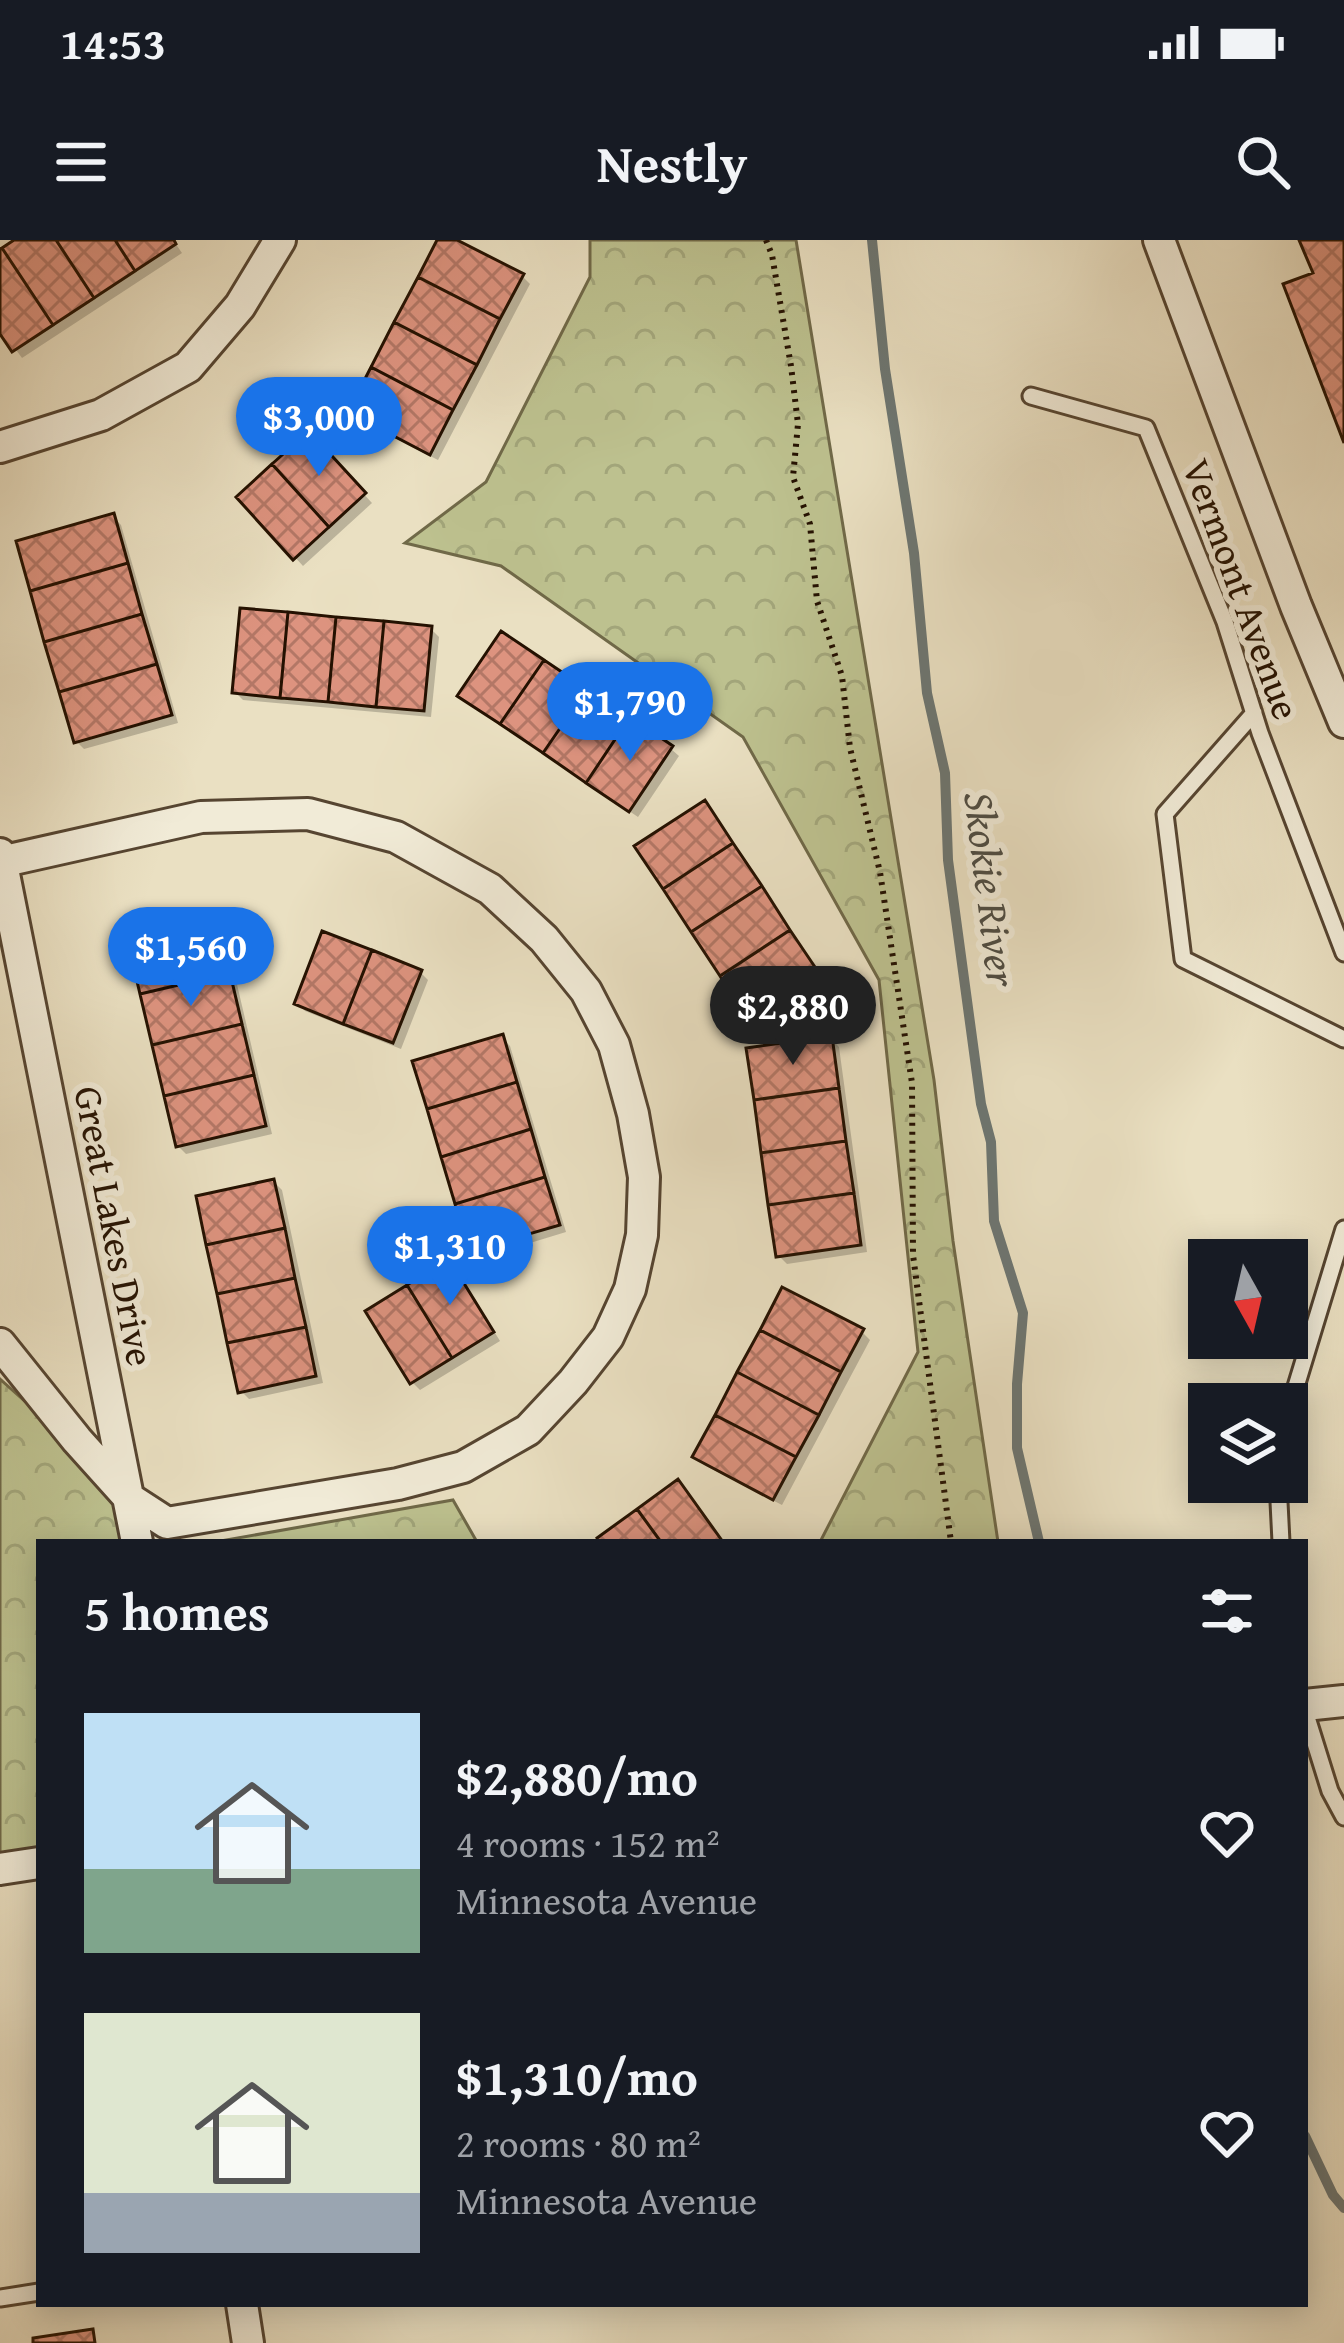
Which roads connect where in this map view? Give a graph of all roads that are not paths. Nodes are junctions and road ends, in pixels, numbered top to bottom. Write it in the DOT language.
graph roads {
  1 [pos="280,240"];
  2 [pos="1159,240"];
  3 [pos="1030,396"];
  4 [pos="0,447"];
  5 [pos="1342,710"];
  6 [pos="1254,712"];
  7 [pos="1,860"];
  8 [pos="1344,953"];
  9 [pos="1344,1039"];
  10 [pos="1344,1229"];
  11 [pos="0,1344"];
  12 [pos="1297,1383"];
  13 [pos="130,1499"];
  14 [pos="1279,1503"];
  15 [pos="137,1539"];
  16 [pos="1281,1539"];
  17 [pos="1344,1701"];
  18 [pos="1308,1707"];
  19 [pos="1308,1718"];
  20 [pos="1344,1817"];
  21 [pos="36,1864"];
  22 [pos="0,1869"];
  23 [pos="36,2292"];
  24 [pos="0,2298"];
  25 [pos="242,2307"];
  26 [pos="248,2343"];
  1 -- 4 [label="street"];
  2 -- 5 [label="street"];
  3 -- 6 [label="lane, Vermont Avenue"];
  6 -- 8 [label="lane, Vermont Avenue"];
  6 -- 9 [label="lane"];
  7 -- 13 [label="street, Great Lakes Drive"];
  7 -- 13 [label="street"];
  10 -- 12 [label="lane"];
  11 -- 13 [label="street"];
  13 -- 15 [label="street, Great Lakes Drive"];
  14 -- 16 [label="lane"];
  17 -- 18 [label="street"];
  19 -- 20 [label="lane"];
  21 -- 22 [label="street"];
  23 -- 24 [label="lane"];
  25 -- 26 [label="street"];
}
